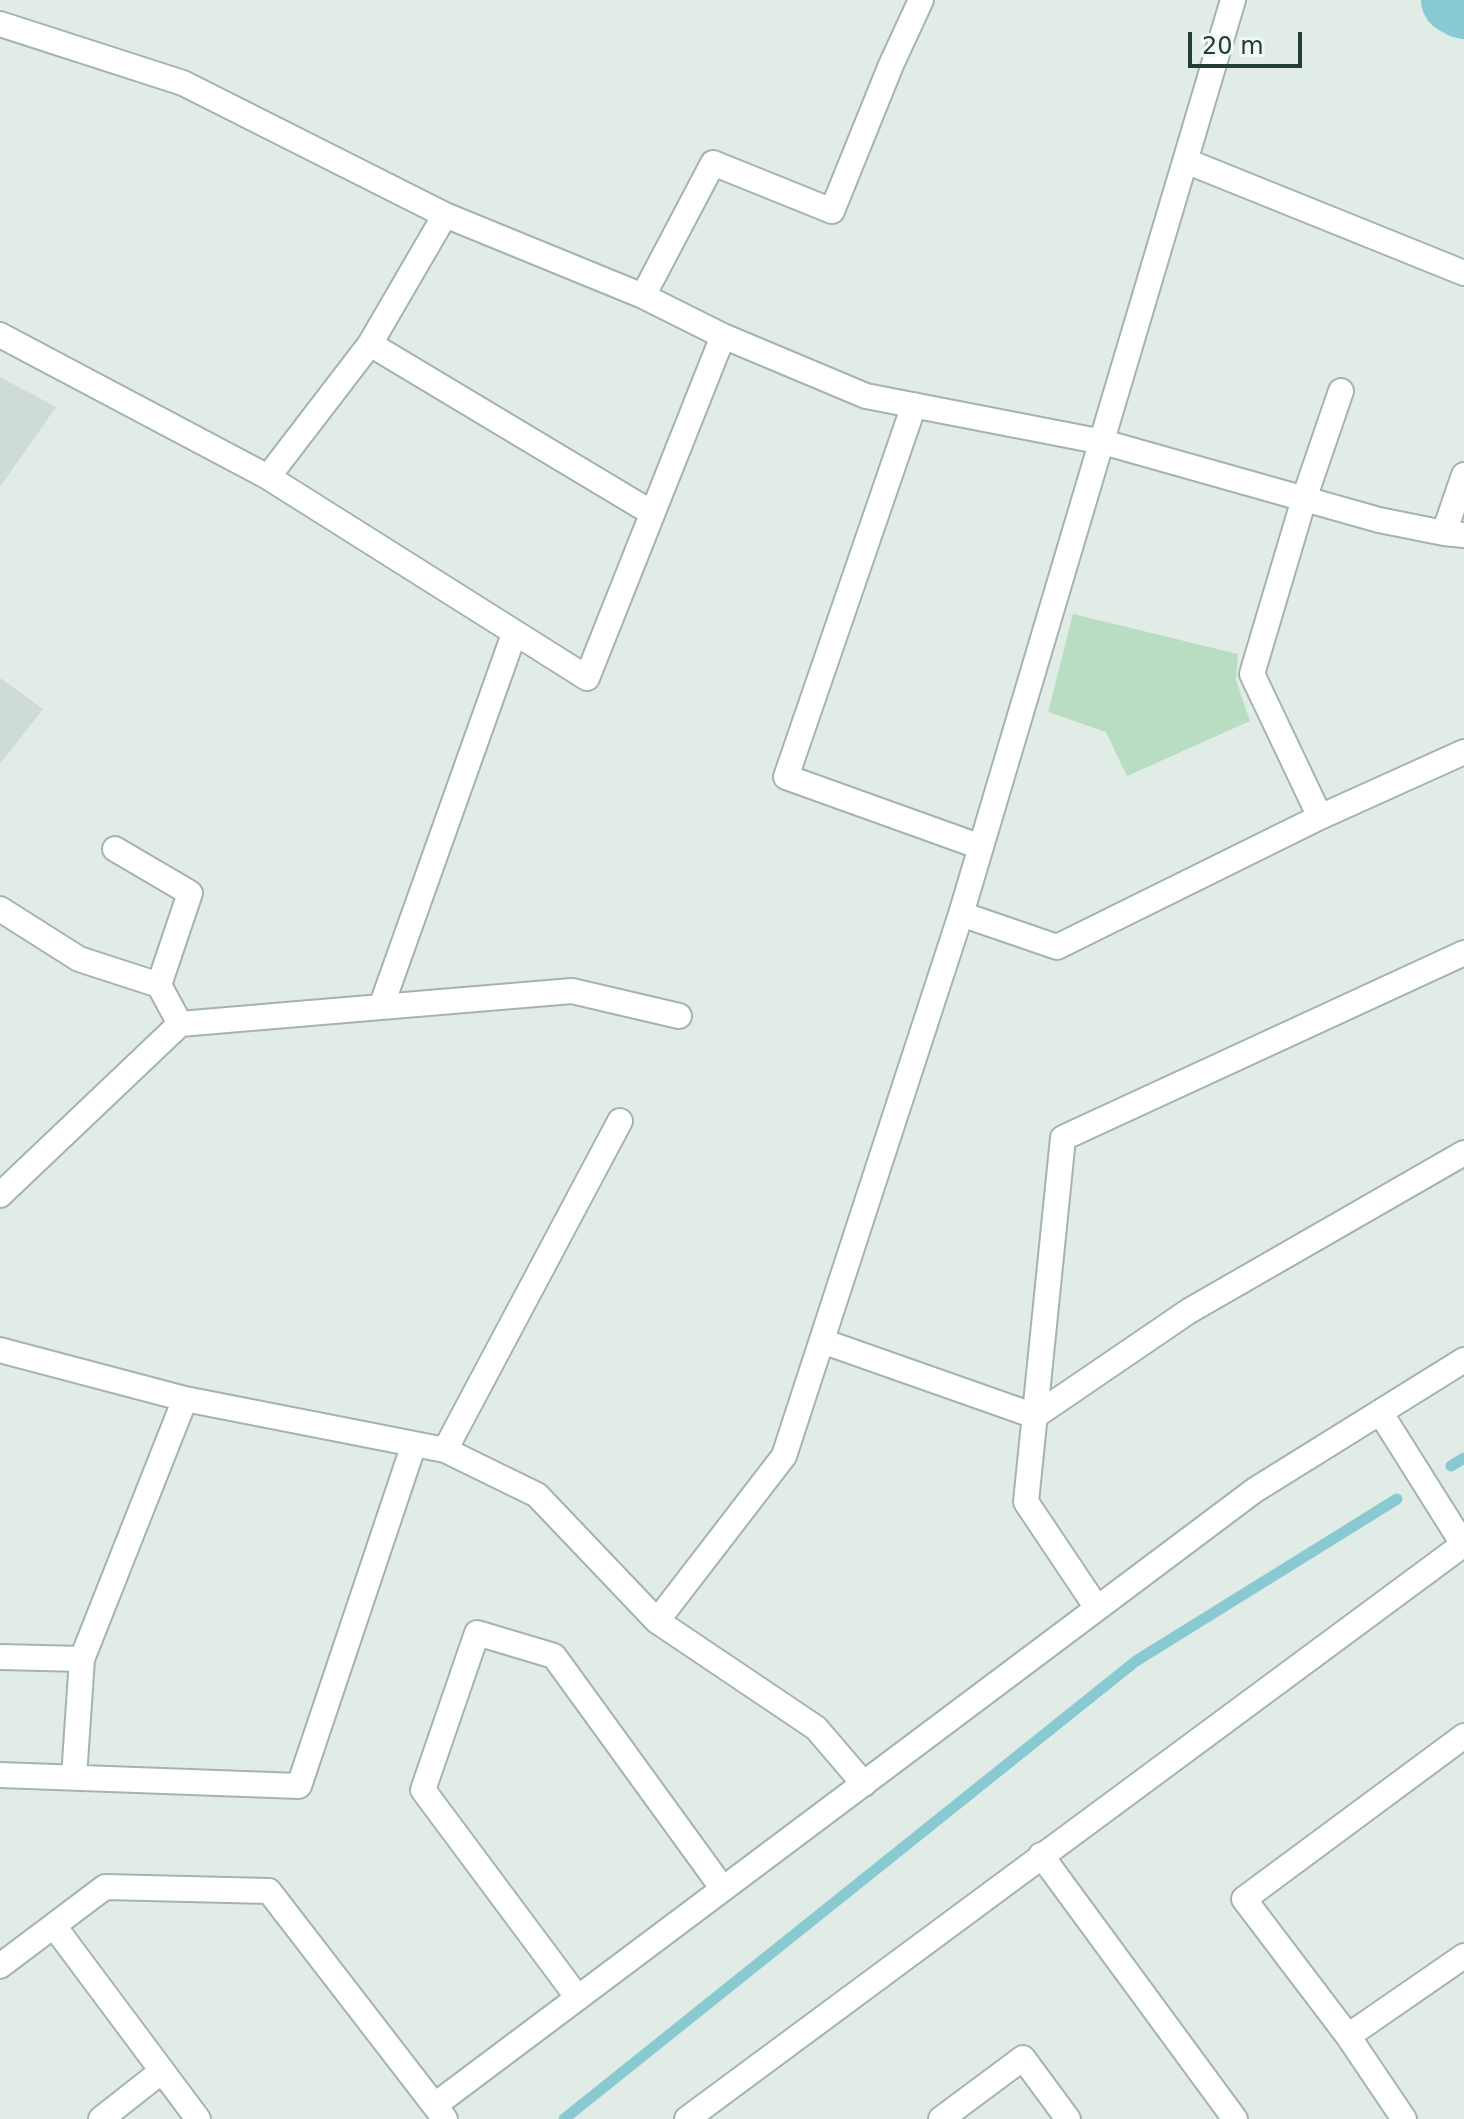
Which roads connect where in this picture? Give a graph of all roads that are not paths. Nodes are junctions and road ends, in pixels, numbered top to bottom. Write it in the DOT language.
graph roads {
  1 [pos="921,0"];
  2 [pos="1233,0"];
  3 [pos="0,24"];
  4 [pos="1186,161"];
  5 [pos="445,215"];
  6 [pos="1464,273"];
  7 [pos="643,296"];
  8 [pos="0,335"];
  9 [pos="723,336"];
  10 [pos="370,344"];
  11 [pos="1341,391"];
  12 [pos="914,405"];
  13 [pos="1103,442"];
  14 [pos="1464,475"];
  15 [pos="268,477"];
  16 [pos="1304,499"];
  17 [pos="652,513"];
  18 [pos="1454,534"];
  19 [pos="514,634"];
  20 [pos="1464,752"];
  21 [pos="1320,817"];
  22 [pos="981,847"];
  23 [pos="115,849"];
  24 [pos="0,909"];
  25 [pos="961,914"];
  26 [pos="1464,953"];
  27 [pos="159,985"];
  28 [pos="381,1007"];
  29 [pos="679,1016"];
  30 [pos="180,1024"];
  31 [pos="620,1121"];
  32 [pos="1464,1153"];
  33 [pos="0,1195"];
  34 [pos="822,1341"];
  35 [pos="0,1350"];
  36 [pos="1464,1360"];
  37 [pos="185,1399"];
  38 [pos="1380,1412"];
  39 [pos="1035,1416"];
  40 [pos="414,1444"];
  41 [pos="445,1450"];
  42 [pos="1464,1544"];
  43 [pos="1097,1608"];
  44 [pos="657,1621"];
  45 [pos="0,1657"];
  46 [pos="82,1659"];
  47 [pos="1464,1736"];
  48 [pos="0,1775"];
  49 [pos="74,1777"];
  50 [pos="864,1784"];
  51 [pos="1041,1855"];
  52 [pos="723,1889"];
  53 [pos="54,1926"];
  54 [pos="1464,1956"];
  55 [pos="0,1966"];
  56 [pos="578,1998"];
  57 [pos="1348,2036"];
  58 [pos="162,2071"];
  59 [pos="440,2112"];
  60 [pos="101,2119"];
  61 [pos="198,2119"];
  62 [pos="687,2119"];
  63 [pos="941,2119"];
  64 [pos="1068,2119"];
  65 [pos="1235,2119"];
  66 [pos="1404,2119"];
  1 -- 7 [label="street"];
  2 -- 4 [label="street"];
  3 -- 5 [label="street"];
  4 -- 6 [label="street"];
  4 -- 13 [label="street"];
  5 -- 7 [label="street"];
  5 -- 10 [label="street"];
  7 -- 9 [label="street"];
  8 -- 15 [label="street"];
  9 -- 12 [label="street"];
  9 -- 17 [label="street"];
  10 -- 15 [label="street"];
  10 -- 17 [label="street"];
  11 -- 16 [label="street"];
  12 -- 13 [label="street"];
  12 -- 22 [label="street"];
  13 -- 16 [label="street"];
  13 -- 22 [label="street"];
  14 -- 18 [label="street"];
  15 -- 19 [label="street"];
  16 -- 18 [label="street"];
  16 -- 21 [label="street"];
  17 -- 19 [label="street"];
  19 -- 28 [label="street"];
  20 -- 21 [label="street"];
  21 -- 25 [label="street"];
  22 -- 25 [label="street"];
  23 -- 27 [label="street"];
  24 -- 27 [label="street"];
  25 -- 34 [label="street"];
  26 -- 39 [label="street"];
  27 -- 30 [label="street"];
  28 -- 29 [label="street"];
  28 -- 30 [label="street"];
  30 -- 33 [label="street"];
  31 -- 41 [label="street"];
  32 -- 39 [label="street"];
  34 -- 39 [label="street"];
  34 -- 44 [label="street"];
  35 -- 37 [label="street"];
  36 -- 38 [label="street"];
  37 -- 40 [label="street"];
  37 -- 46 [label="street"];
  38 -- 42 [label="street"];
  38 -- 43 [label="street"];
  39 -- 43 [label="street"];
  40 -- 41 [label="street"];
  40 -- 49 [label="street"];
  41 -- 44 [label="street"];
  42 -- 51 [label="street"];
  43 -- 50 [label="street"];
  44 -- 50 [label="street"];
  45 -- 46 [label="street"];
  46 -- 49 [label="street"];
  47 -- 57 [label="street"];
  48 -- 49 [label="street"];
  50 -- 52 [label="street"];
  51 -- 62 [label="street"];
  51 -- 65 [label="street"];
  52 -- 56 [label="street"];
  52 -- 56 [label="street"];
  53 -- 55 [label="street"];
  53 -- 58 [label="street"];
  53 -- 59 [label="street"];
  54 -- 57 [label="street"];
  56 -- 59 [label="street"];
  57 -- 66 [label="street"];
  58 -- 60 [label="street"];
  58 -- 61 [label="street"];
  63 -- 64 [label="street"];
}
